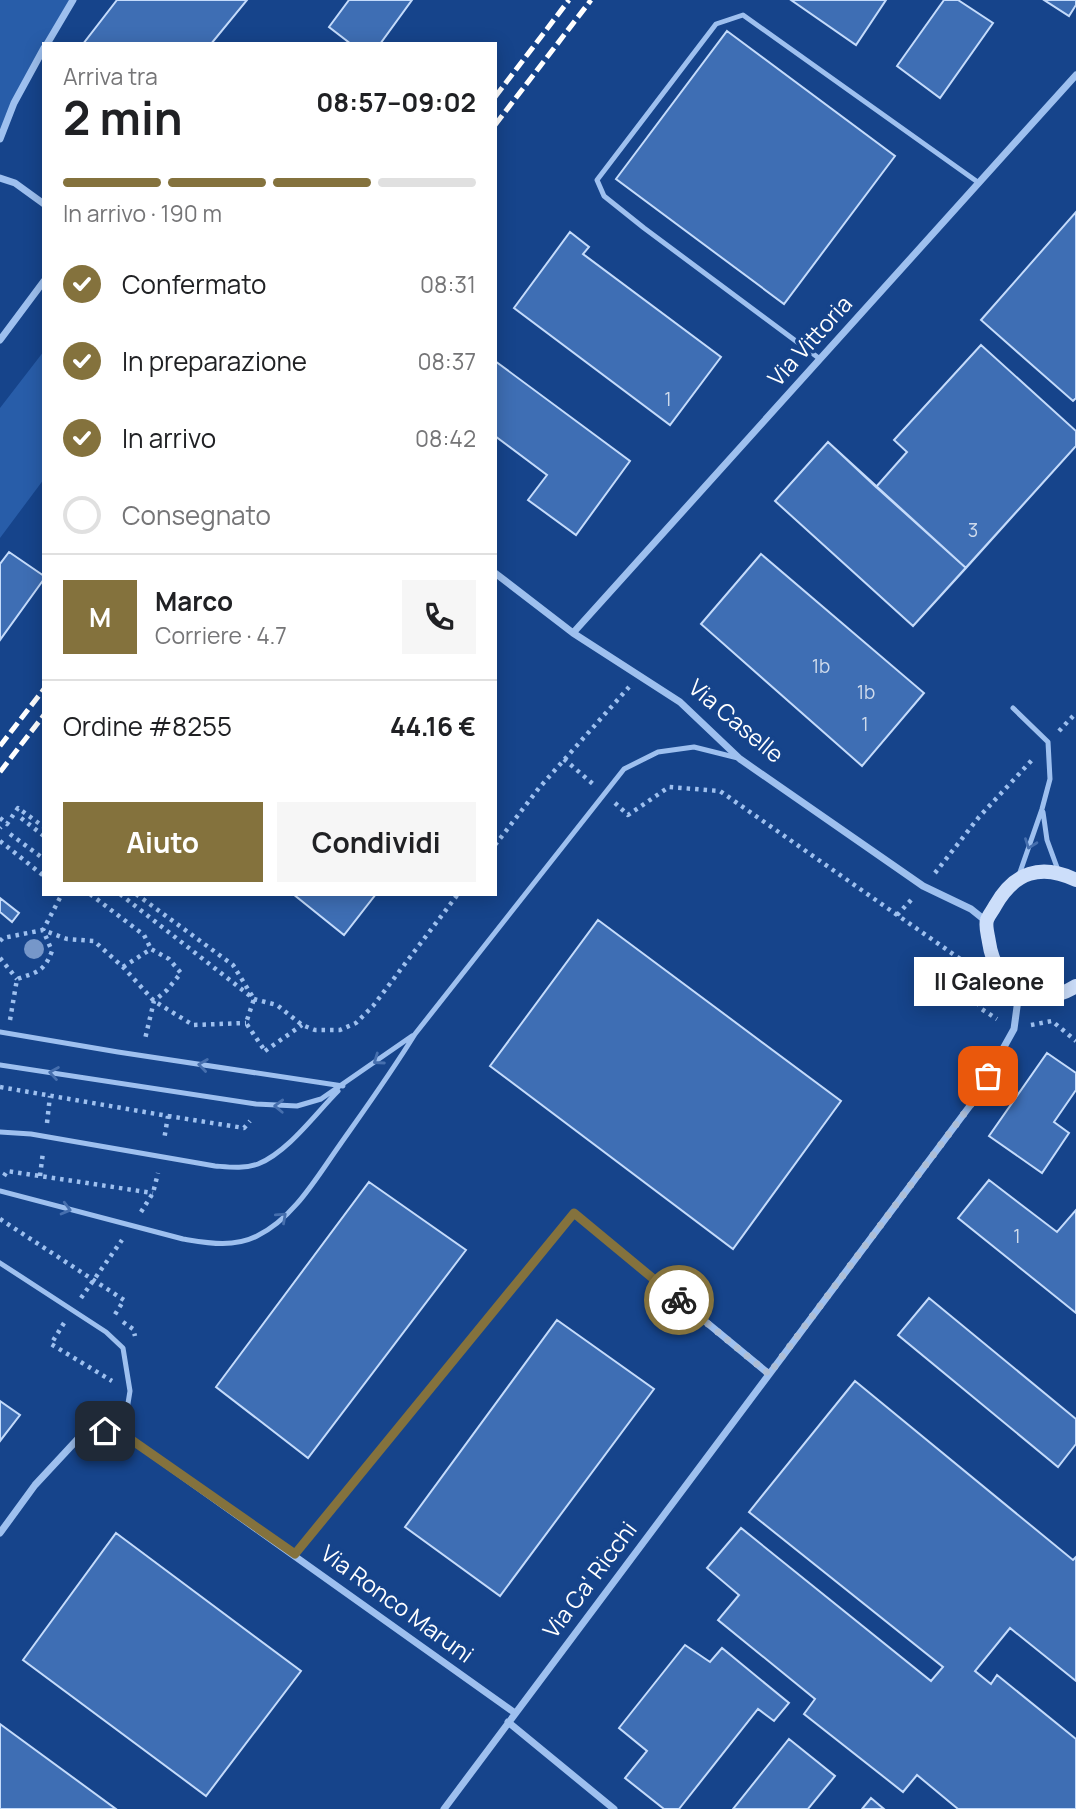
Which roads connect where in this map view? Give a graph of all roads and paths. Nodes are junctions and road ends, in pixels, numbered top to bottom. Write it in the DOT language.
graph roads {
  1 [pos="73,0"];
  2 [pos="48,42"];
  3 [pos="42,52"];
  4 [pos="1076,75"];
  5 [pos="0,139"];
  6 [pos="0,178"];
  7 [pos="979,183"];
  8 [pos="42,203"];
  9 [pos="42,284"];
  10 [pos="0,340"];
  11 [pos="820,359"];
  12 [pos="497,575"];
  13 [pos="573,633"];
  14 [pos="639,676"];
  15 [pos="1013,708"];
  16 [pos="1076,713"];
  17 [pos="1048,742"];
  18 [pos="740,758"];
  19 [pos="564,759"];
  20 [pos="604,794"];
  21 [pos="1042,809"];
  22 [pos="0,818"];
  23 [pos="21,818"];
  24 [pos="42,826"];
  25 [pos="10,834"];
  26 [pos="42,834"];
  27 [pos="0,841"];
  28 [pos="497,842"];
  29 [pos="42,858"];
  30 [pos="1059,872"];
  31 [pos="42,874"];
  32 [pos="1017,879"];
  33 [pos="1076,880"];
  34 [pos="923,887"];
  35 [pos="61,896"];
  36 [pos="93,896"];
  37 [pos="123,896"];
  38 [pos="139,896"];
  39 [pos="456,896"];
  40 [pos="897,915"];
  41 [pos="986,921"];
  42 [pos="43,930"];
  43 [pos="0,940"];
  44 [pos="151,949"];
  45 [pos="0,958"];
  46 [pos="123,967"];
  47 [pos="17,979"];
  48 [pos="1075,988"];
  49 [pos="1019,992"];
  50 [pos="254,999"];
  51 [pos="154,1001"];
  52 [pos="246,1023"];
  53 [pos="1014,1029"];
  54 [pos="0,1032"];
  55 [pos="9,1033"];
  56 [pos="415,1034"];
  57 [pos="1076,1041"];
  58 [pos="144,1044"];
  59 [pos="265,1051"];
  60 [pos="0,1065"];
  61 [pos="343,1086"];
  62 [pos="0,1132"];
  63 [pos="0,1183"];
  64 [pos="0,1191"];
  65 [pos="153,1193"];
  66 [pos="0,1263"];
  67 [pos="769,1374"];
  68 [pos="123,1434"];
  69 [pos="0,1533"];
  70 [pos="295,1554"];
  71 [pos="515,1713"];
  72 [pos="508,1722"];
  73 [pos="444,1809"];
  74 [pos="614,1809"];
  1 -- 2 [label="street"];
  3 -- 5 [label="street"];
  4 -- 7 [label="street, Via Vittoria"];
  6 -- 8 [label="street"];
  7 -- 11 [label="street, Via Vittoria"];
  7 -- 11 [label="lane"];
  9 -- 10 [label="street"];
  11 -- 13 [label="street, Via Vittoria"];
  12 -- 13 [label="street, Via Caselle"];
  13 -- 14 [label="street, Via Caselle"];
  14 -- 18 [label="street, Via Caselle"];
  14 -- 19 [label="path"];
  15 -- 17 [label="lane"];
  16 -- 17 [label="path"];
  17 -- 21 [label="lane"];
  17 -- 34 [label="path"];
  18 -- 20 [label="lane"];
  18 -- 34 [label="street, Via Caselle"];
  19 -- 20 [label="path"];
  19 -- 28 [label="path"];
  20 -- 40 [label="path"];
  20 -- 56 [label="lane"];
  21 -- 30 [label="lane"];
  21 -- 32 [label="lane, one-way"];
  22 -- 24 [label="path"];
  23 -- 26 [label="path"];
  25 -- 29 [label="path"];
  27 -- 31 [label="path"];
  30 -- 32 [label="street"];
  30 -- 33 [label="street"];
  32 -- 41 [label="street"];
  34 -- 40 [label="path"];
  34 -- 41 [label="street, Via Caselle"];
  35 -- 42 [label="path"];
  36 -- 44 [label="path"];
  37 -- 50 [label="path"];
  38 -- 50 [label="path"];
  39 -- 50 [label="path"];
  40 -- 53 [label="path"];
  41 -- 49 [label="street"];
  42 -- 43 [label="path"];
  42 -- 46 [label="path"];
  42 -- 47 [label="path"];
  44 -- 46 [label="path"];
  44 -- 51 [label="path"];
  45 -- 47 [label="path"];
  46 -- 51 [label="path"];
  47 -- 55 [label="path"];
  48 -- 49 [label="street"];
  49 -- 53 [label="street, Via Ca' Ricchi"];
  50 -- 52 [label="path"];
  51 -- 52 [label="path"];
  51 -- 58 [label="path"];
  52 -- 59 [label="path"];
  53 -- 57 [label="path"];
  53 -- 67 [label="street, Via Ca' Ricchi"];
  54 -- 55 [label="lane"];
  61 -- 55 [label="lane, one-way"];
  56 -- 61 [label="lane, one-way"];
  64 -- 56 [label="lane, one-way"];
  61 -- 60 [label="lane, one-way"];
  61 -- 62 [label="lane"];
  63 -- 65 [label="path"];
  66 -- 68 [label="lane"];
  67 -- 70 [label="street"];
  67 -- 71 [label="street, Via Ca' Ricchi"];
  68 -- 69 [label="street, Via Ronco Maruni"];
  68 -- 70 [label="street, Via Ronco Maruni"];
  70 -- 71 [label="street, Via Ronco Maruni"];
  71 -- 72 [label="street, Via Ca' Ricchi"];
  72 -- 73 [label="street, Via Ca' Ricchi"];
  72 -- 74 [label="street"];
}
